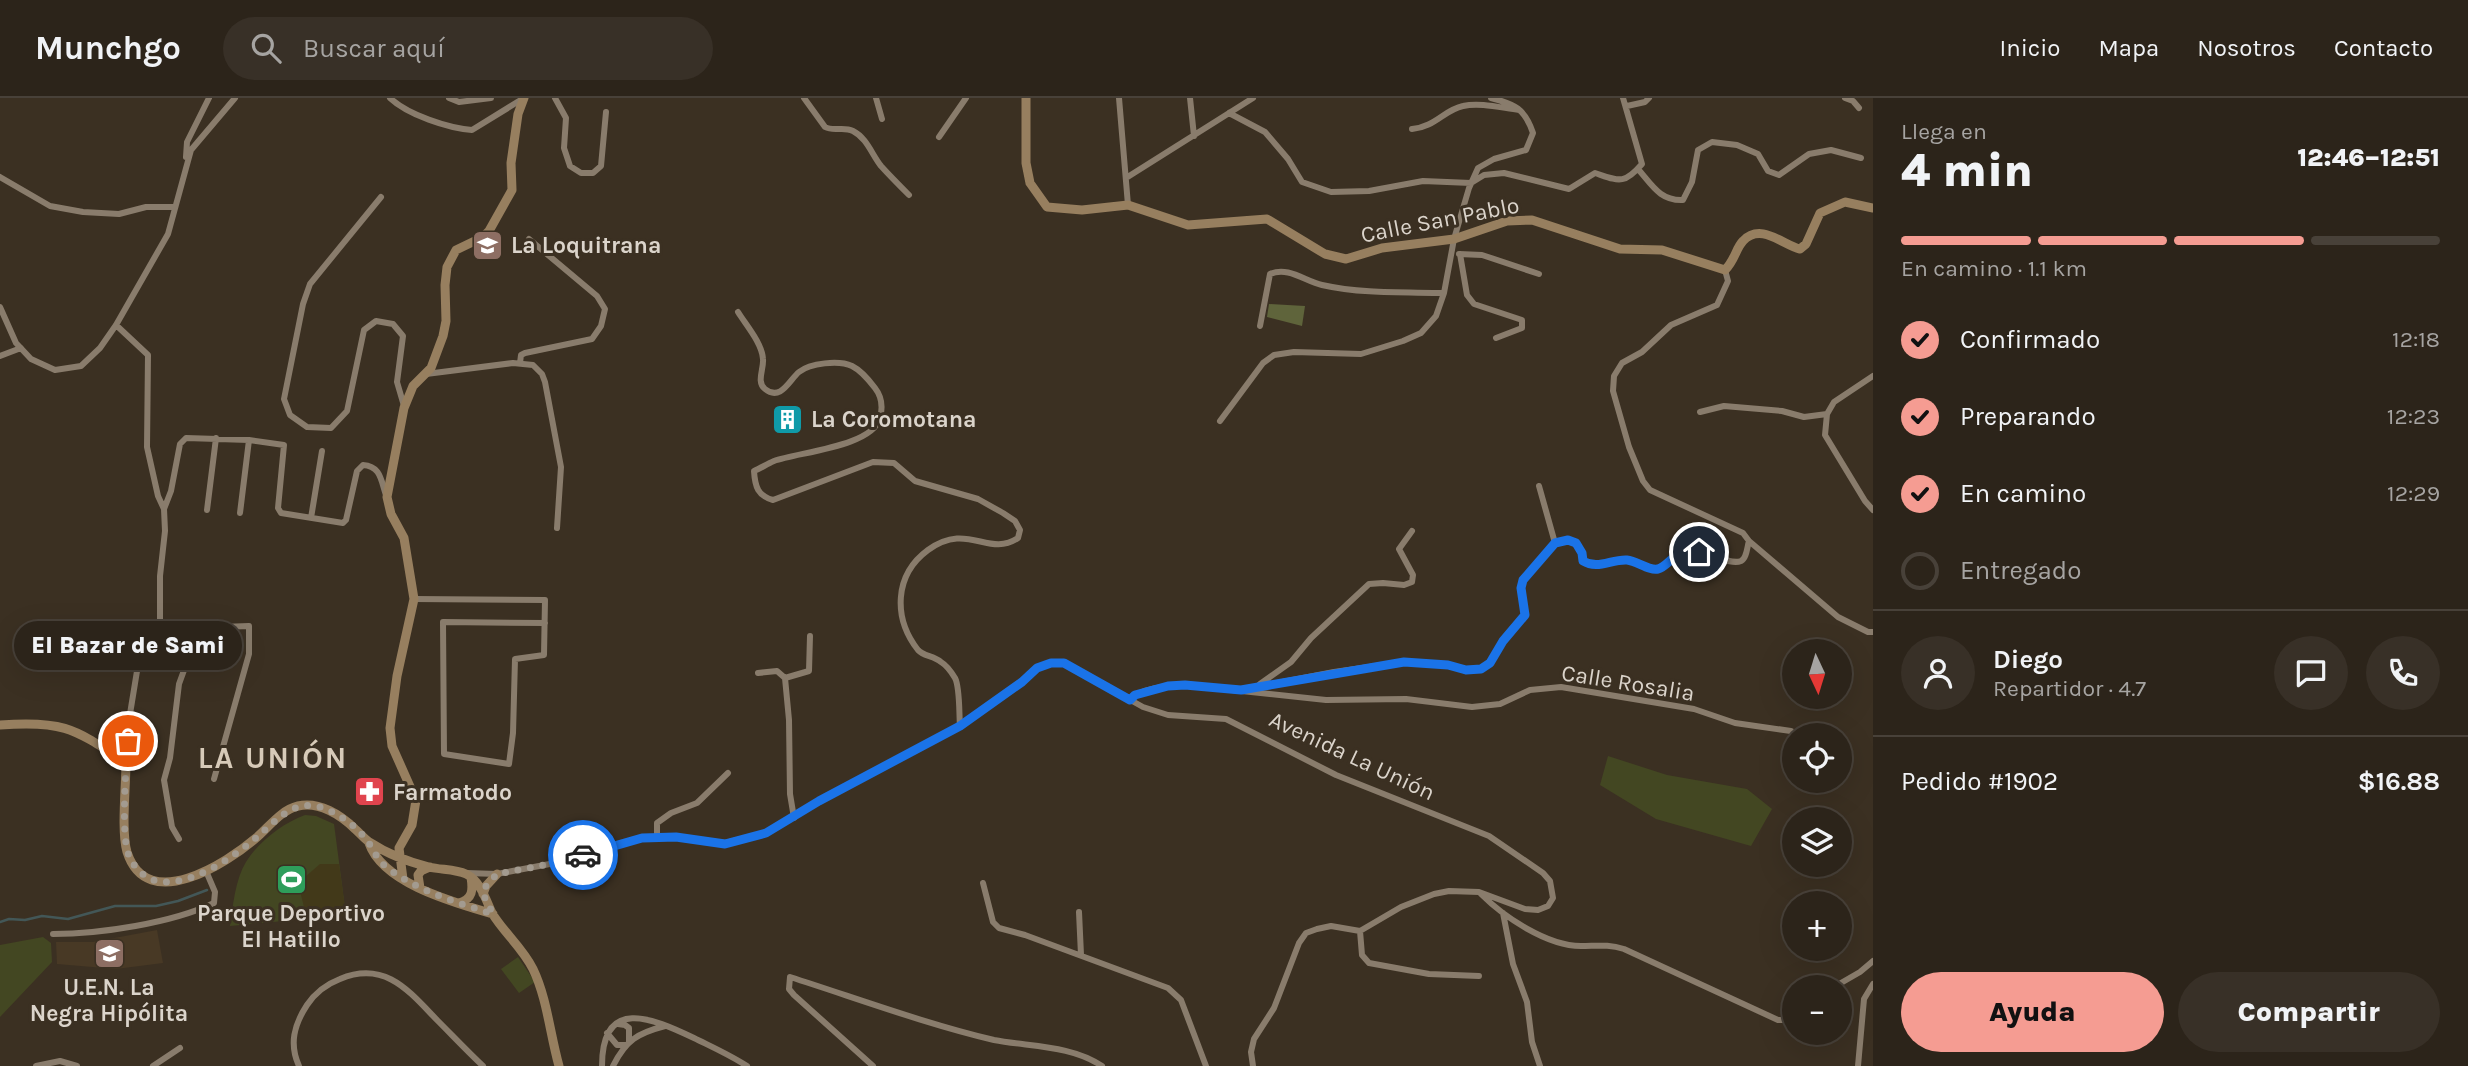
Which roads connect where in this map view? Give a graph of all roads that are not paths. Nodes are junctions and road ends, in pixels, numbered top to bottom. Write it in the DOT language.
graph roads {
  1 [pos="209,98"];
  2 [pos="235,98"];
  3 [pos="390,98"];
  4 [pos="449,98"];
  5 [pos="491,98"];
  6 [pos="524,98"];
  7 [pos="555,98"];
  8 [pos="804,98"];
  9 [pos="876,98"];
  10 [pos="966,98"];
  11 [pos="1026,98"];
  12 [pos="1119,98"];
  13 [pos="1190,98"];
  14 [pos="1253,98"];
  15 [pos="1491,98"];
  16 [pos="1623,98"];
  17 [pos="1649,98"];
  18 [pos="1845,98"];
  19 [pos="1627,106"];
  20 [pos="1859,108"];
  21 [pos="1519,110"];
  22 [pos="606,111"];
  23 [pos="1229,113"];
  24 [pos="882,119"];
  25 [pos="1412,129"];
  26 [pos="1194,136"];
  27 [pos="939,137"];
  28 [pos="1861,158"];
  29 [pos="186,163"];
  30 [pos="1638,169"];
  31 [pos="0,177"];
  32 [pos="1126,178"];
  33 [pos="1471,183"];
  34 [pos="909,195"];
  35 [pos="381,197"];
  36 [pos="1128,205"];
  37 [pos="174,207"];
  38 [pos="1873,208"];
  39 [pos="529,239"];
  40 [pos="1454,239"];
  41 [pos="1450,253"];
  42 [pos="1460,254"];
  43 [pos="1725,270"];
  44 [pos="1539,274"];
  45 [pos="1444,293"];
  46 [pos="0,307"];
  47 [pos="737,312"];
  48 [pos="117,325"];
  49 [pos="1260,326"];
  50 [pos="1496,338"];
  51 [pos="21,348"];
  52 [pos="0,356"];
  53 [pos="520,363"];
  54 [pos="426,373"];
  55 [pos="1873,376"];
  56 [pos="404,408"];
  57 [pos="1700,412"];
  58 [pos="1828,414"];
  59 [pos="1220,421"];
  60 [pos="216,438"];
  61 [pos="249,440"];
  62 [pos="322,451"];
  63 [pos="1539,486"];
  64 [pos="387,497"];
  65 [pos="164,509"];
  66 [pos="206,510"];
  67 [pos="1873,510"];
  68 [pos="240,513"];
  69 [pos="311,518"];
  70 [pos="557,528"];
  71 [pos="1412,531"];
  72 [pos="1749,541"];
  73 [pos="1555,543"];
  74 [pos="414,599"];
  75 [pos="544,623"];
  76 [pos="158,625"];
  77 [pos="194,628"];
  78 [pos="1873,632"];
  79 [pos="810,636"];
  80 [pos="758,673"];
  81 [pos="785,678"];
  82 [pos="1256,686"];
  83 [pos="1241,690"];
  84 [pos="1130,700"];
  85 [pos="0,725"];
  86 [pos="960,726"];
  87 [pos="1782,730"];
  88 [pos="126,762"];
  89 [pos="728,773"];
  90 [pos="214,779"];
  91 [pos="794,818"];
  92 [pos="657,836"];
  93 [pos="179,839"];
  94 [pos="369,843"];
  95 [pos="399,858"];
  96 [pos="430,867"];
  97 [pos="206,871"];
  98 [pos="497,874"];
  99 [pos="468,875"];
  100 [pos="402,879"];
  101 [pos="983,883"];
  102 [pos="420,888"];
  103 [pos="1479,892"];
  104 [pos="483,894"];
  105 [pos="459,903"];
  106 [pos="1079,912"];
  107 [pos="1503,913"];
  108 [pos="493,914"];
  109 [pos="1360,931"];
  110 [pos="53,934"];
  111 [pos="1081,956"];
  112 [pos="1873,961"];
  113 [pos="1479,976"];
  114 [pos="1852,977"];
  115 [pos="1873,984"];
  116 [pos="1782,1020"];
  117 [pos="615,1024"];
  118 [pos="667,1025"];
  119 [pos="607,1033"];
  120 [pos="628,1043"];
  121 [pos="180,1048"];
  122 [pos="36,1066"];
  123 [pos="77,1066"];
  124 [pos="153,1066"];
  125 [pos="299,1066"];
  126 [pos="483,1066"];
  127 [pos="559,1066"];
  128 [pos="602,1066"];
  129 [pos="613,1066"];
  130 [pos="747,1066"];
  131 [pos="873,1066"];
  132 [pos="1102,1066"];
  133 [pos="1206,1066"];
  134 [pos="1253,1066"];
  135 [pos="1540,1066"];
  136 [pos="1858,1066"];
  1 -- 29 [label="street"];
  2 -- 29 [label="street"];
  3 -- 6 [label="street"];
  4 -- 5 [label="street"];
  6 -- 54 [label="street"];
  7 -- 22 [label="street"];
  8 -- 34 [label="street"];
  9 -- 24 [label="street"];
  10 -- 27 [label="street"];
  11 -- 36 [label="street, Calle San Pablo"];
  12 -- 32 [label="street"];
  13 -- 26 [label="street"];
  14 -- 23 [label="street"];
  15 -- 21 [label="street"];
  16 -- 19 [label="street"];
  17 -- 19 [label="street"];
  18 -- 20 [label="street"];
  19 -- 30 [label="street"];
  21 -- 25 [label="street"];
  21 -- 33 [label="street"];
  23 -- 26 [label="street"];
  23 -- 33 [label="street"];
  26 -- 32 [label="street"];
  28 -- 30 [label="street"];
  29 -- 37 [label="street"];
  30 -- 33 [label="street"];
  31 -- 37 [label="street"];
  32 -- 36 [label="street"];
  33 -- 40 [label="street"];
  35 -- 56 [label="street"];
  36 -- 40 [label="street, Calle San Pablo"];
  37 -- 48 [label="street"];
  38 -- 43 [label="street"];
  39 -- 53 [label="street"];
  40 -- 41 [label="street"];
  40 -- 43 [label="street, Calle San Pablo"];
  41 -- 42 [label="street"];
  41 -- 45 [label="street"];
  42 -- 44 [label="street"];
  42 -- 50 [label="street"];
  43 -- 72 [label="street"];
  45 -- 49 [label="street"];
  45 -- 59 [label="street"];
  46 -- 51 [label="street"];
  47 -- 86 [label="street"];
  48 -- 51 [label="street"];
  48 -- 65 [label="street"];
  51 -- 52 [label="street"];
  53 -- 54 [label="street"];
  53 -- 70 [label="street"];
  54 -- 56 [label="street"];
  55 -- 58 [label="street"];
  56 -- 64 [label="street"];
  57 -- 58 [label="street"];
  58 -- 67 [label="street"];
  60 -- 61 [label="street"];
  60 -- 65 [label="street"];
  60 -- 66 [label="street"];
  61 -- 68 [label="street"];
  61 -- 69 [label="street"];
  62 -- 69 [label="street"];
  63 -- 73 [label="street"];
  64 -- 69 [label="street"];
  64 -- 74 [label="street"];
  65 -- 76 [label="street"];
  71 -- 82 [label="street"];
  72 -- 73 [label="street"];
  72 -- 78 [label="street"];
  73 -- 82 [label="street"];
  74 -- 75 [label="street"];
  74 -- 95 [label="street"];
  75 -- 75 [label="street"];
  76 -- 77 [label="street"];
  76 -- 88 [label="street"];
  77 -- 90 [label="street"];
  77 -- 93 [label="street"];
  79 -- 81 [label="street"];
  80 -- 81 [label="street"];
  81 -- 91 [label="street"];
  82 -- 83 [label="street"];
  83 -- 84 [label="street, Calle Rosalia"];
  83 -- 87 [label="street, Calle Rosalia"];
  84 -- 86 [label="street, Avenida La Unión"];
  84 -- 103 [label="street, Avenida La Unión"];
  85 -- 88 [label="street"];
  86 -- 91 [label="street, Avenida La Unión"];
  88 -- 97 [label="street, Avenida La Unión"];
  89 -- 92 [label="street"];
  91 -- 92 [label="street, Avenida La Unión"];
  92 -- 98 [label="street, Avenida La Unión"];
  94 -- 95 [label="street, Avenida La Unión"];
  94 -- 97 [label="street, Avenida La Unión"];
  94 -- 100 [label="street, Avenida La Unión"];
  95 -- 96 [label="street, Avenida La Unión"];
  95 -- 100 [label="street"];
  96 -- 99 [label="street, Avenida La Unión"];
  96 -- 102 [label="street"];
  97 -- 110 [label="street"];
  98 -- 99 [label="street, Avenida La Unión"];
  98 -- 104 [label="street"];
  99 -- 104 [label="street"];
  99 -- 105 [label="street"];
  100 -- 102 [label="street, Avenida La Unión"];
  101 -- 111 [label="street"];
  102 -- 105 [label="street, Avenida La Unión"];
  103 -- 107 [label="street"];
  103 -- 109 [label="street, Avenida La Unión"];
  104 -- 108 [label="street"];
  105 -- 108 [label="street, Avenida La Unión"];
  106 -- 111 [label="street"];
  107 -- 116 [label="street"];
  107 -- 135 [label="street"];
  108 -- 127 [label="street"];
  109 -- 113 [label="street"];
  109 -- 134 [label="street"];
  111 -- 133 [label="street"];
  112 -- 114 [label="street"];
  115 -- 136 [label="street"];
  117 -- 118 [label="street"];
  117 -- 119 [label="street"];
  117 -- 120 [label="street"];
  118 -- 120 [label="street"];
  118 -- 130 [label="street"];
  119 -- 120 [label="street"];
  119 -- 128 [label="street"];
  120 -- 129 [label="street"];
  121 -- 124 [label="street"];
  122 -- 123 [label="street"];
  125 -- 126 [label="street"];
  131 -- 132 [label="street"];
}
